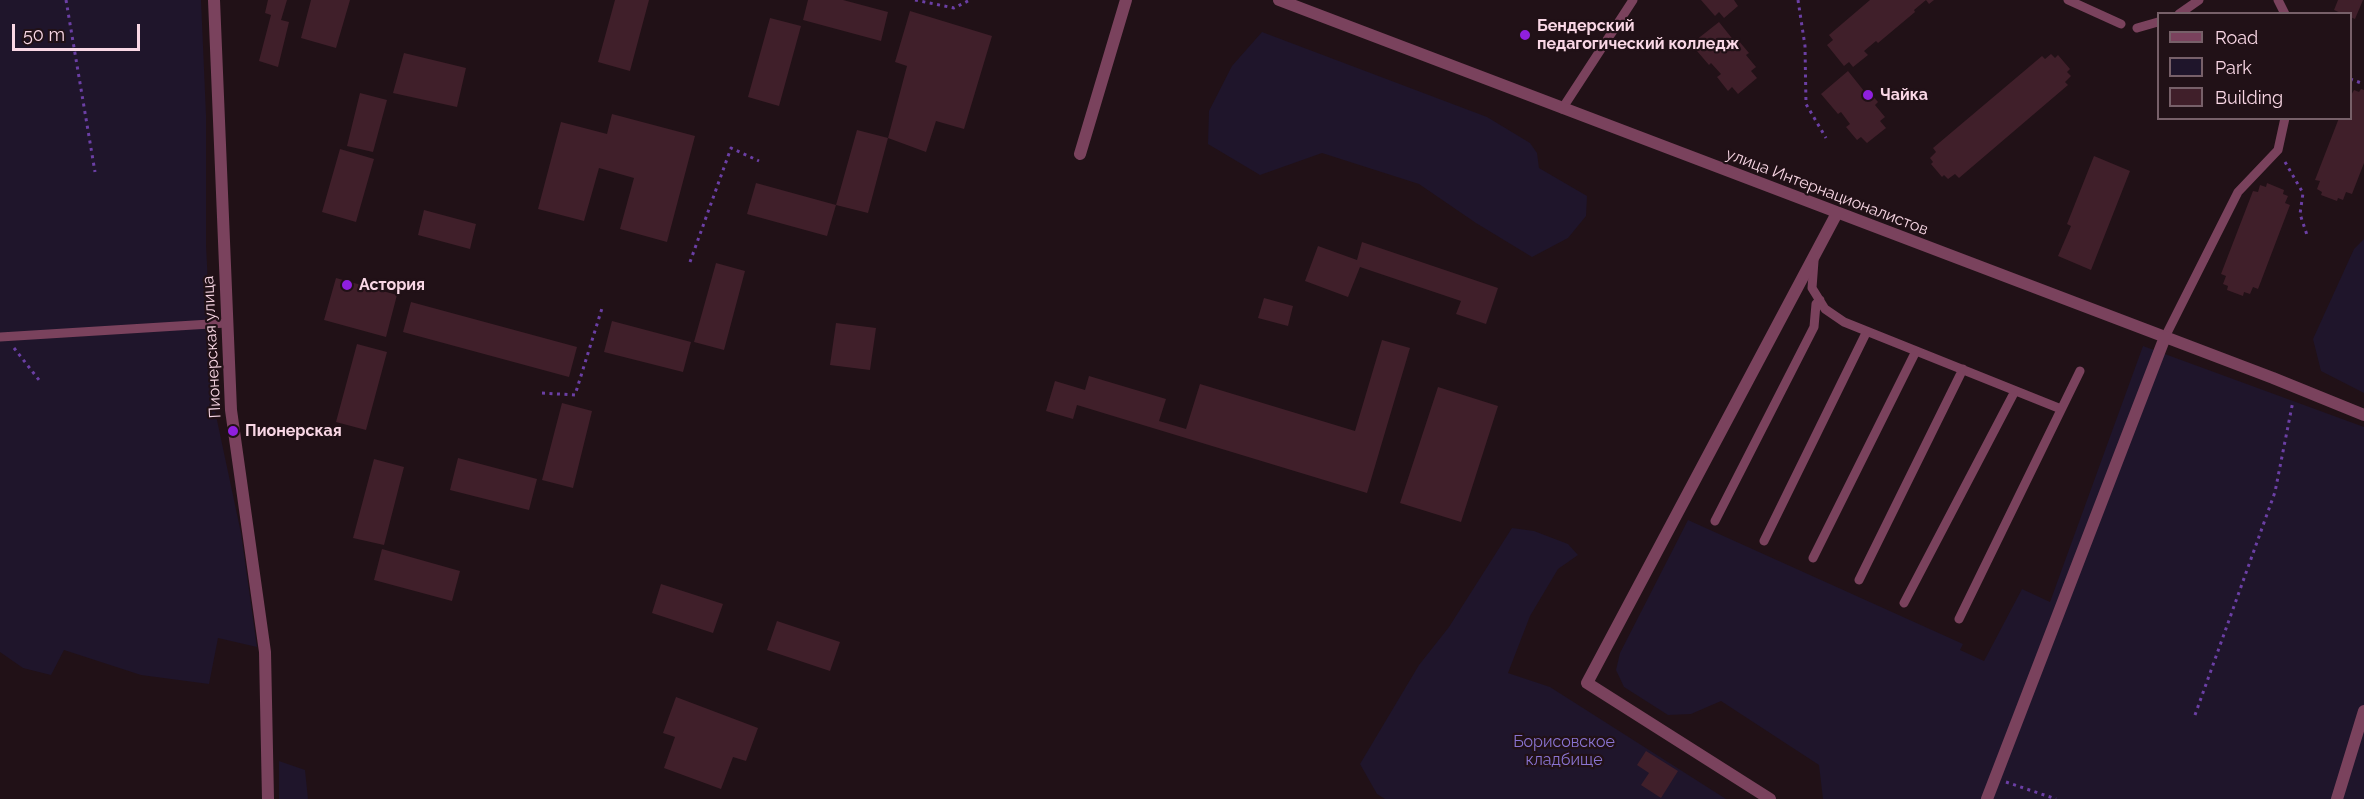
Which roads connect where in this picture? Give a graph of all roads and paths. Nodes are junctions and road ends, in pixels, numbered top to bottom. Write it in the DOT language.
graph roads {
  1 [pos="66,0"];
  2 [pos="214,0"];
  3 [pos="915,0"];
  4 [pos="970,0"];
  5 [pos="1126,0"];
  6 [pos="1279,0"];
  7 [pos="1633,0"];
  8 [pos="1797,0"];
  9 [pos="2068,0"];
  10 [pos="2199,0"];
  11 [pos="2182,12"];
  12 [pos="2157,22"];
  13 [pos="2121,24"];
  14 [pos="2137,28"];
  15 [pos="1562,109"];
  16 [pos="2285,120"];
  17 [pos="1826,138"];
  18 [pos="2278,150"];
  19 [pos="1080,154"];
  20 [pos="759,160"];
  21 [pos="95,172"];
  22 [pos="1837,213"];
  23 [pos="2307,235"];
  24 [pos="1814,256"];
  25 [pos="690,262"];
  26 [pos="1820,300"];
  27 [pos="603,305"];
  28 [pos="226,324"];
  29 [pos="1867,331"];
  30 [pos="2165,337"];
  31 [pos="3,338"];
  32 [pos="1916,351"];
  33 [pos="1962,369"];
  34 [pos="2080,371"];
  35 [pos="39,380"];
  36 [pos="2296,388"];
  37 [pos="2015,391"];
  38 [pos="542,393"];
  39 [pos="2061,409"];
  40 [pos="2364,415"];
  41 [pos="1715,521"];
  42 [pos="1764,542"];
  43 [pos="1814,558"];
  44 [pos="1859,580"];
  45 [pos="1904,603"];
  46 [pos="1959,619"];
  47 [pos="2364,711"];
  48 [pos="2195,715"];
  49 [pos="1995,778"];
  50 [pos="268,799"];
  51 [pos="1770,799"];
  52 [pos="1988,799"];
  53 [pos="2056,799"];
  54 [pos="2337,799"];
  1 -- 21 [label="path"];
  2 -- 28 [label="street, Пионерская улица"];
  3 -- 4 [label="path"];
  5 -- 19 [label="street"];
  6 -- 15 [label="street, улица Интернационалистов"];
  7 -- 15 [label="lane"];
  8 -- 17 [label="path"];
  9 -- 13 [label="lane"];
  10 -- 11 [label="lane"];
  12 -- 14 [label="lane"];
  15 -- 22 [label="street, улица Интернационалистов"];
  16 -- 18 [label="lane"];
  18 -- 23 [label="path"];
  18 -- 30 [label="lane"];
  20 -- 25 [label="path"];
  22 -- 24 [label="street"];
  22 -- 30 [label="street, улица Интернационалистов"];
  24 -- 26 [label="lane"];
  24 -- 51 [label="street"];
  26 -- 29 [label="lane"];
  26 -- 41 [label="lane"];
  27 -- 38 [label="path"];
  28 -- 31 [label="lane"];
  28 -- 50 [label="street, Пионерская улица"];
  29 -- 32 [label="lane"];
  29 -- 42 [label="lane"];
  30 -- 36 [label="street, улица Интернационалистов"];
  30 -- 49 [label="street"];
  31 -- 35 [label="path"];
  32 -- 33 [label="lane"];
  32 -- 43 [label="lane"];
  33 -- 37 [label="lane"];
  33 -- 44 [label="lane"];
  34 -- 39 [label="lane"];
  36 -- 40 [label="street, улица Интернационалистов"];
  36 -- 48 [label="path"];
  37 -- 39 [label="lane"];
  37 -- 45 [label="lane"];
  39 -- 46 [label="lane"];
  47 -- 54 [label="street"];
  49 -- 52 [label="street"];
  49 -- 53 [label="path"];
}
